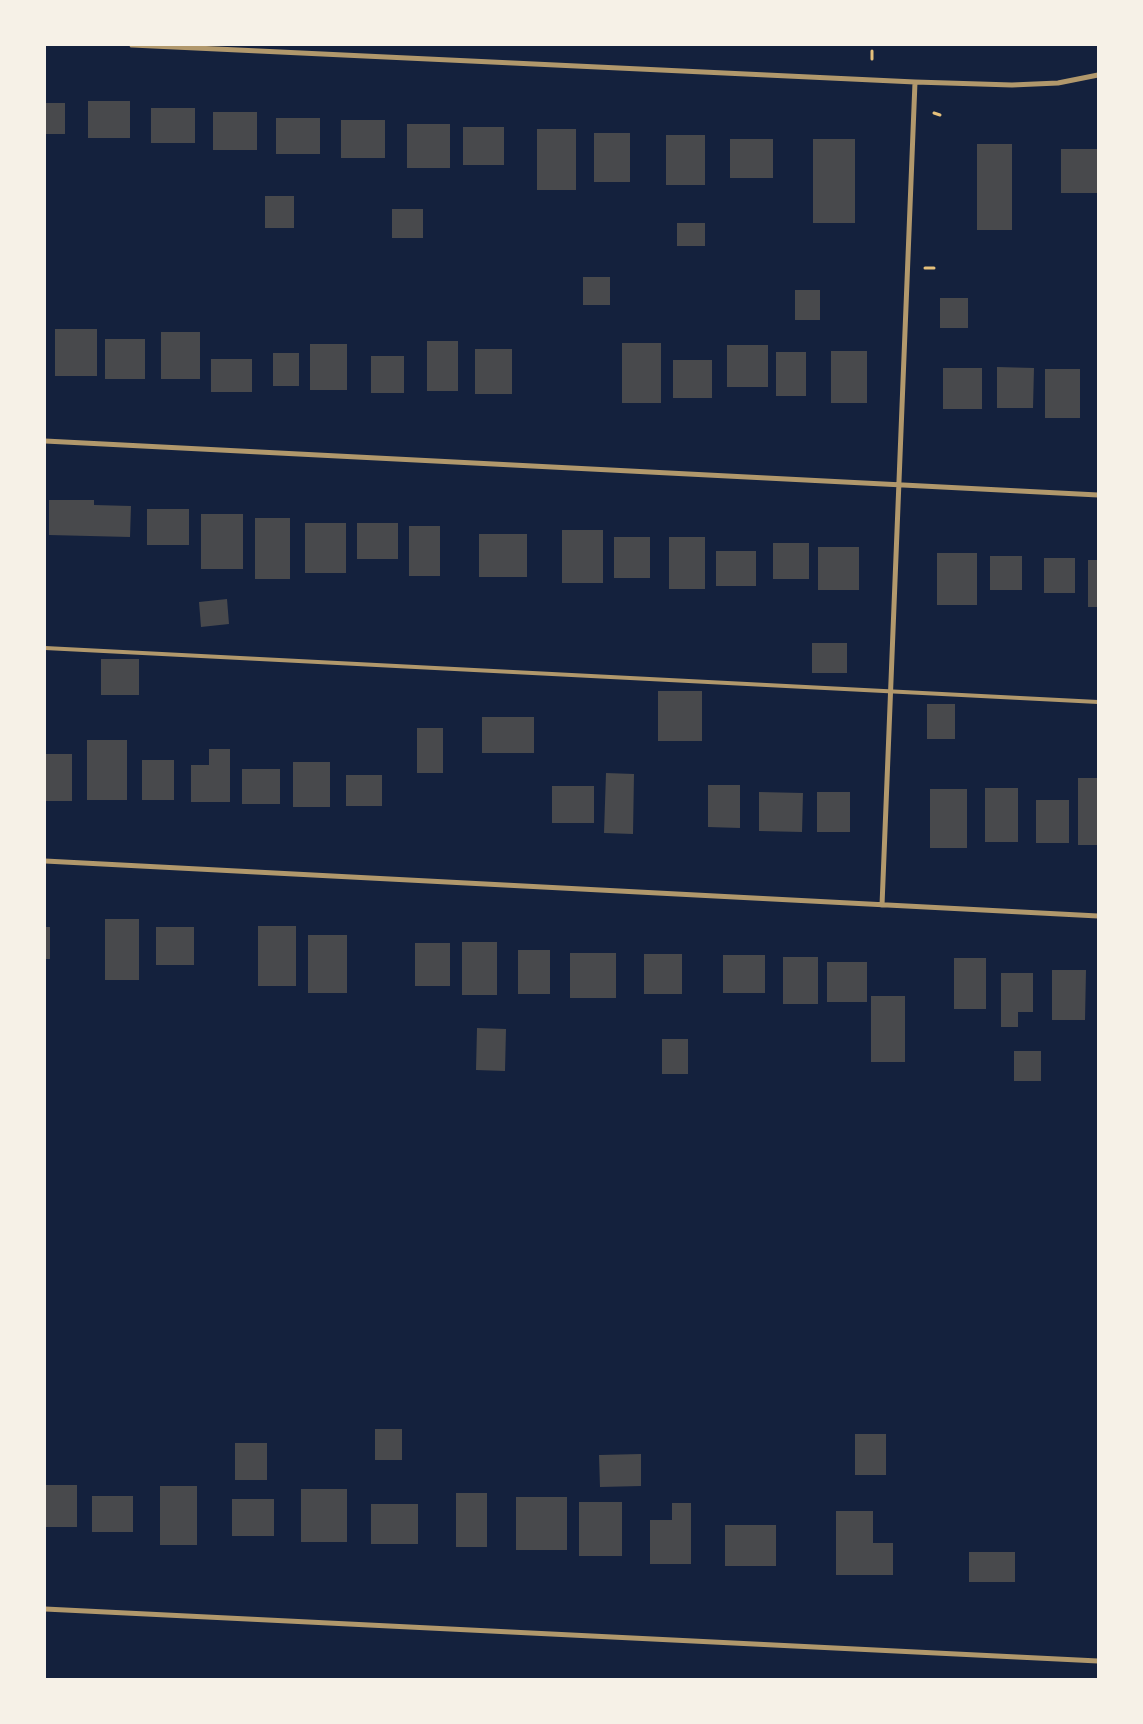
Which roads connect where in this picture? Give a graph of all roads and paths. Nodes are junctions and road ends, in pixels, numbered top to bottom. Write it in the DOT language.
graph roads {
  1 [pos="132,45"];
  2 [pos="872,51"];
  3 [pos="872,59"];
  4 [pos="1098,75"];
  5 [pos="915,82"];
  6 [pos="934,113"];
  7 [pos="940,115"];
  8 [pos="45,442"];
  9 [pos="899,485"];
  10 [pos="1098,495"];
  11 [pos="45,648"];
  12 [pos="890,692"];
  13 [pos="1098,702"];
  14 [pos="45,862"];
  15 [pos="882,904"];
  16 [pos="1098,916"];
  17 [pos="45,1609"];
  18 [pos="1098,1661"];
  1 -- 5 [label="street"];
  2 -- 3 [label="path"];
  4 -- 5 [label="street"];
  5 -- 9 [label="street"];
  6 -- 7 [label="path"];
  8 -- 9 [label="street"];
  9 -- 10 [label="street"];
  9 -- 12 [label="street"];
  11 -- 12 [label="lane"];
  12 -- 13 [label="lane"];
  12 -- 15 [label="street"];
  14 -- 15 [label="street"];
  15 -- 16 [label="street"];
  17 -- 18 [label="street"];
}
